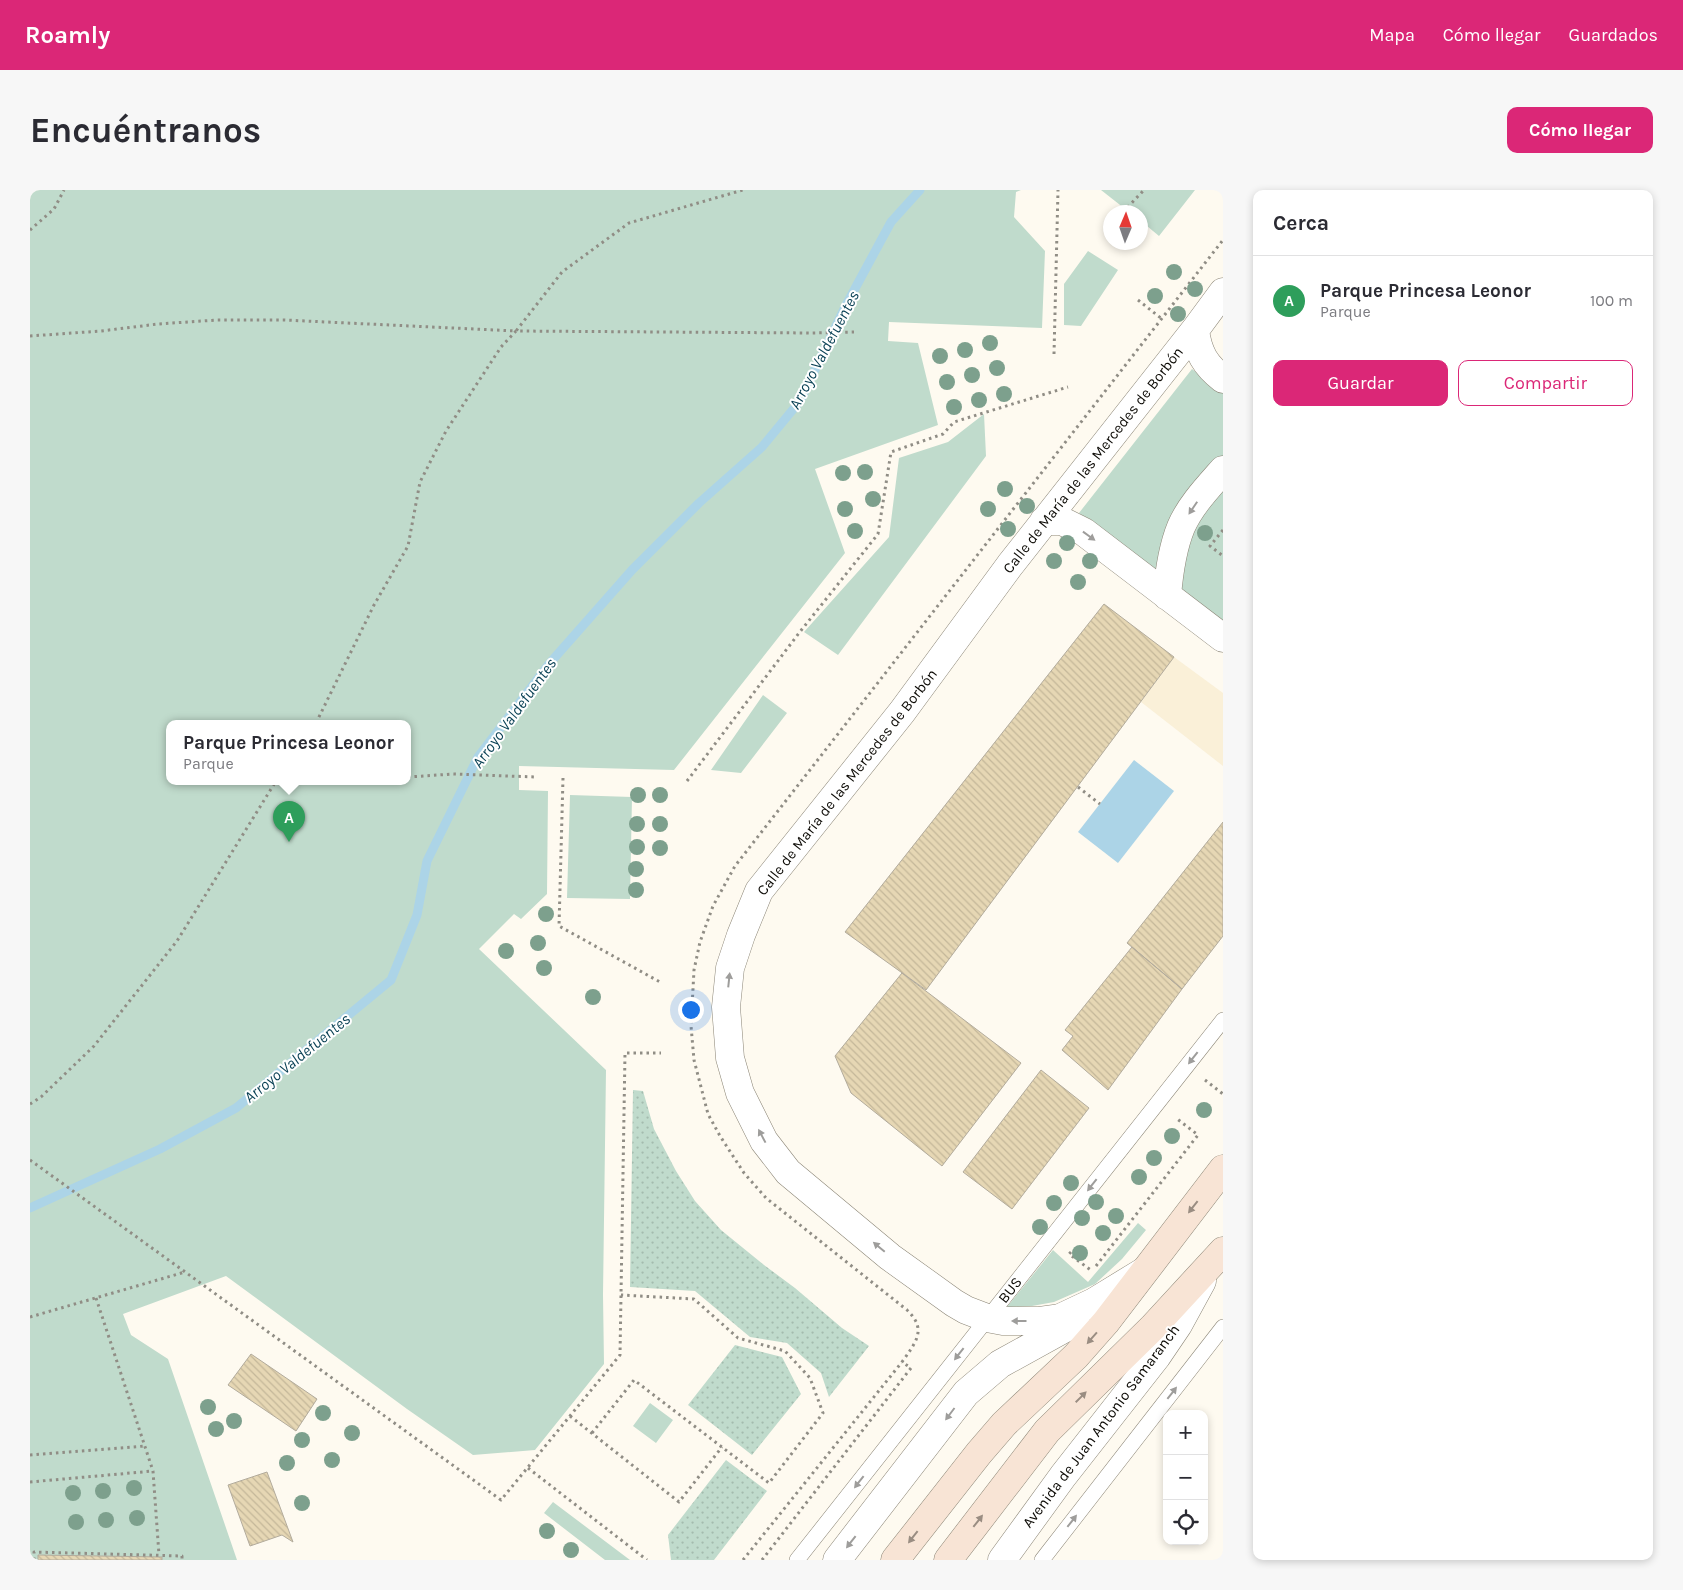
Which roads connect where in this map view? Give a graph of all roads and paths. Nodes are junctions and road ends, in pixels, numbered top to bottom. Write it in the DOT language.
graph roads {
  1 [pos="64,190"];
  2 [pos="743,190"];
  3 [pos="1058,190"];
  4 [pos="1144,190"];
  5 [pos="1130,205"];
  6 [pos="30,230"];
  7 [pos="1223,240"];
  8 [pos="1223,292"];
  9 [pos="1138,300"];
  10 [pos="1162,320"];
  11 [pos="1195,330"];
  12 [pos="516,331"];
  13 [pos="854,332"];
  14 [pos="30,336"];
  15 [pos="1054,354"];
  16 [pos="1223,379"];
  17 [pos="1068,387"];
  18 [pos="1223,470"];
  19 [pos="1044,521"];
  20 [pos="1223,530"];
  21 [pos="1223,556"];
  22 [pos="1167,596"];
  23 [pos="1223,638"];
  24 [pos="317,720"];
  25 [pos="411,777"];
  26 [pos="536,777"];
  27 [pos="563,778"];
  28 [pos="687,781"];
  29 [pos="274,785"];
  30 [pos="1078,787"];
  31 [pos="1100,804"];
  32 [pos="735,866"];
  33 [pos="660,982"];
  34 [pos="1223,1020"];
  35 [pos="661,1053"];
  36 [pos="1199,1088"];
  37 [pos="1223,1094"];
  38 [pos="30,1104"];
  39 [pos="1182,1110"];
  40 [pos="1176,1118"];
  41 [pos="1170,1125"];
  42 [pos="30,1160"];
  43 [pos="1223,1169"];
  44 [pos="1075,1246"];
  45 [pos="1217,1257"];
  46 [pos="185,1272"];
  47 [pos="1143,1272"];
  48 [pos="621,1294"];
  49 [pos="96,1298"];
  50 [pos="900,1306"];
  51 [pos="30,1317"];
  52 [pos="987,1318"];
  53 [pos="1223,1327"];
  54 [pos="902,1362"];
  55 [pos="570,1416"];
  56 [pos="592,1433"];
  57 [pos="145,1446"];
  58 [pos="722,1447"];
  59 [pos="30,1455"];
  60 [pos="528,1468"];
  61 [pos="154,1471"];
  62 [pos="30,1482"];
  63 [pos="159,1555"];
  64 [pos="34,1560"];
  65 [pos="182,1560"];
  66 [pos="647,1560"];
  67 [pos="743,1560"];
  68 [pos="762,1560"];
  69 [pos="797,1560"];
  70 [pos="837,1560"];
  71 [pos="896,1560"];
  72 [pos="948,1560"];
  73 [pos="1002,1560"];
  74 [pos="1042,1560"];
  1 -- 6 [label="path"];
  2 -- 12 [label="path"];
  3 -- 15 [label="path"];
  4 -- 5 [label="path"];
  7 -- 10 [label="path"];
  8 -- 11 [label="street, Calle de María de las Mercedes de Borbón"];
  9 -- 10 [label="path"];
  10 -- 32 [label="path"];
  11 -- 16 [label="street"];
  11 -- 19 [label="street, Calle de María de las Mercedes de Borbón"];
  12 -- 13 [label="path"];
  12 -- 14 [label="path"];
  12 -- 24 [label="path"];
  17 -- 28 [label="path"];
  18 -- 22 [label="street, one-way"];
  19 -- 22 [label="street, one-way"];
  52 -- 19 [label="street, Calle de María de las Mercedes de Borbón, one-way"];
  20 -- 21 [label="path"];
  22 -- 23 [label="street"];
  25 -- 26 [label="path"];
  27 -- 33 [label="path"];
  29 -- 38 [label="path"];
  30 -- 31 [label="path"];
  34 -- 52 [label="lane, BUS, one-way"];
  35 -- 48 [label="path"];
  36 -- 37 [label="path"];
  39 -- 40 [label="path"];
  40 -- 41 [label="path"];
  40 -- 44 [label="path"];
  42 -- 46 [label="path"];
  43 -- 47 [label="main road, one-way"];
  72 -- 45 [label="main road, Avenida de Juan Antonio Samaranch, one-way"];
  45 -- 73 [label="street, Avenida de Juan Antonio Samaranch"];
  46 -- 49 [label="path"];
  46 -- 60 [label="path"];
  47 -- 52 [label="street, Calle de María de las Mercedes de Borbón, one-way"];
  47 -- 70 [label="street, one-way"];
  47 -- 71 [label="main road, one-way"];
  48 -- 55 [label="path"];
  48 -- 58 [label="path"];
  49 -- 51 [label="path"];
  49 -- 57 [label="path"];
  50 -- 54 [label="path"];
  52 -- 69 [label="lane, BUS, one-way"];
  74 -- 53 [label="lane, one-way"];
  54 -- 67 [label="path"];
  54 -- 68 [label="path"];
  55 -- 56 [label="path"];
  55 -- 60 [label="path"];
  56 -- 58 [label="path"];
  56 -- 58 [label="path"];
  57 -- 59 [label="path"];
  57 -- 61 [label="path"];
  60 -- 66 [label="path"];
  61 -- 62 [label="path"];
  61 -- 63 [label="path"];
  63 -- 64 [label="path"];
  63 -- 65 [label="path"];
}
